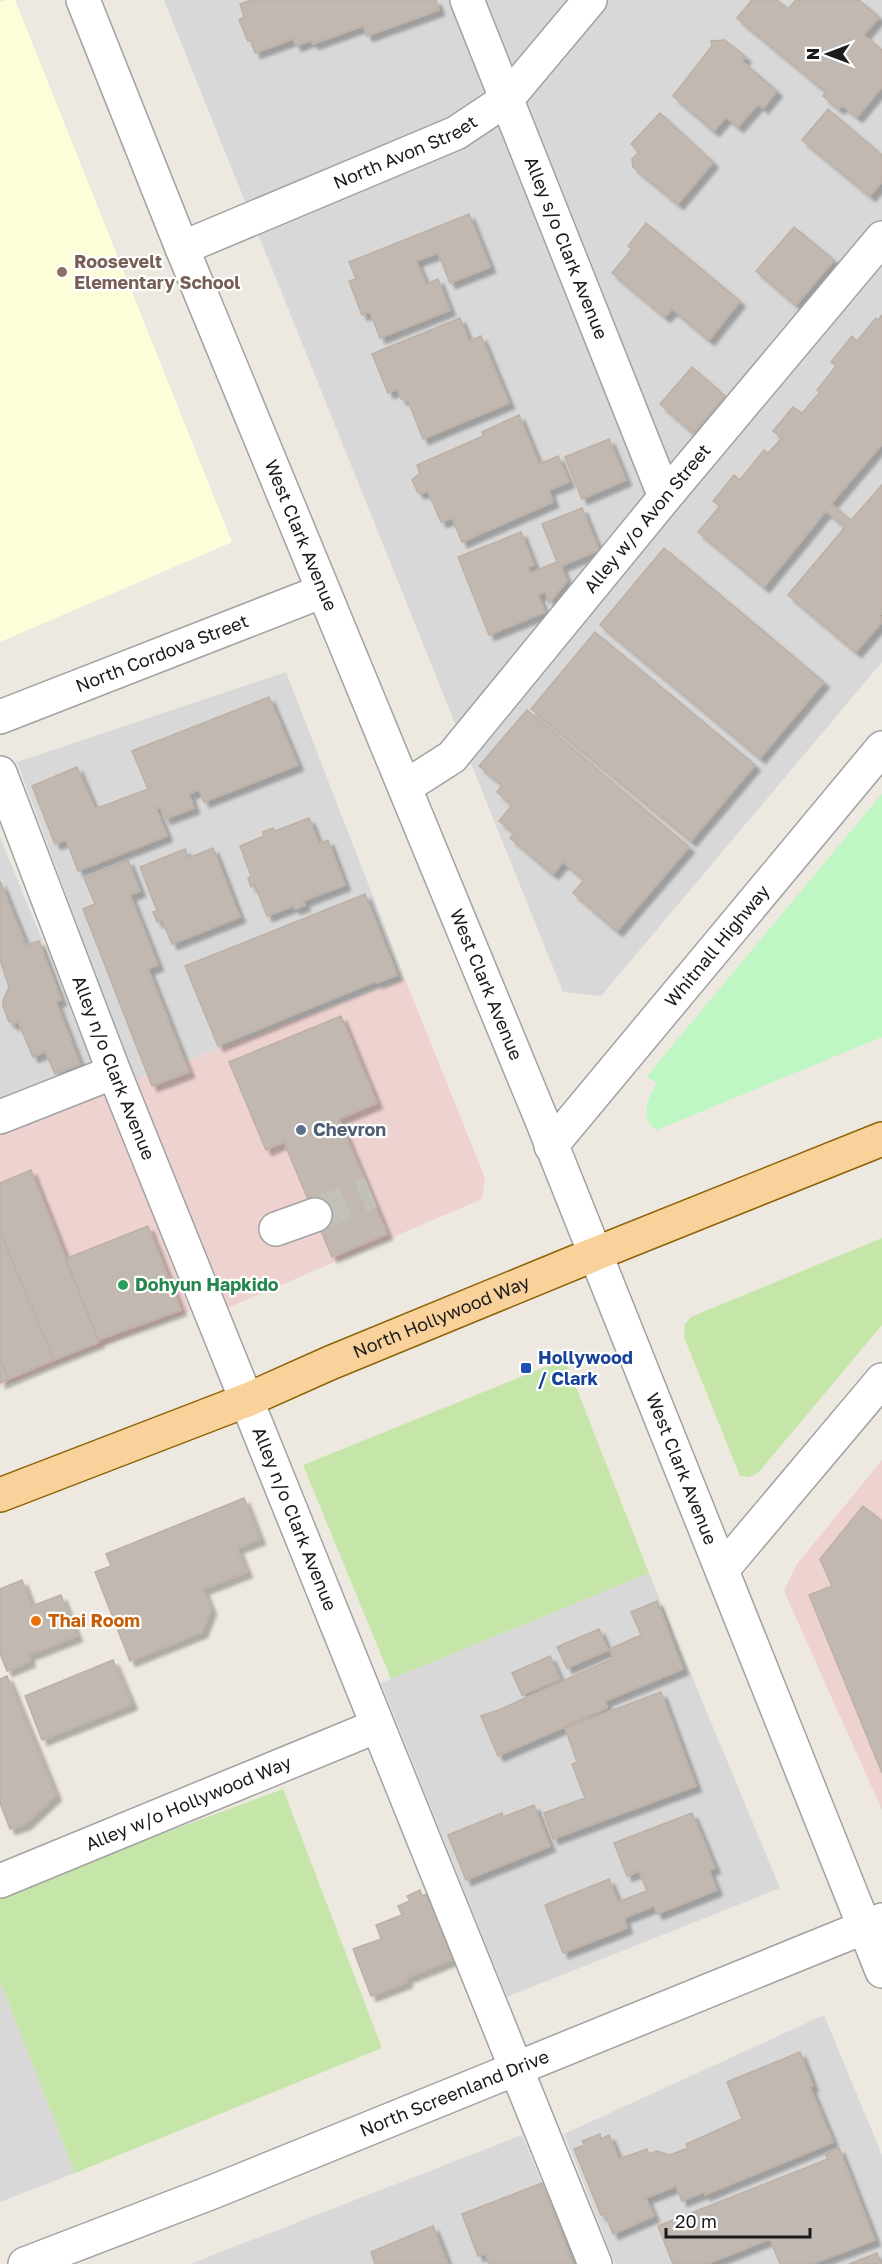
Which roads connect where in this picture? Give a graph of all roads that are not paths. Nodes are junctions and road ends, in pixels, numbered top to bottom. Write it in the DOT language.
graph roads {
  1 [pos="83,0"];
  2 [pos="467,0"];
  3 [pos="590,0"];
  4 [pos="507,99"];
  5 [pos="882,238"];
  6 [pos="182,248"];
  7 [pos="664,497"];
  8 [pos="323,591"];
  9 [pos="0,717"];
  10 [pos="882,748"];
  11 [pos="0,773"];
  12 [pos="405,787"];
  13 [pos="114,1072"];
  14 [pos="0,1117"];
  15 [pos="882,1139"];
  16 [pos="551,1146"];
  17 [pos="315,1215"];
  18 [pos="276,1229"];
  19 [pos="595,1254"];
  20 [pos="882,1380"];
  21 [pos="247,1400"];
  22 [pos="0,1495"];
  23 [pos="722,1570"];
  24 [pos="377,1726"];
  25 [pos="0,1881"];
  26 [pos="873,1923"];
  27 [pos="882,1971"];
  28 [pos="515,2068"];
  29 [pos="25,2264"];
  30 [pos="595,2264"];
  1 -- 6 [label="street, West Clark Avenue"];
  2 -- 4 [label="street, Alley s/o Clark Avenue"];
  3 -- 4 [label="street, North Avon Street"];
  4 -- 6 [label="street, North Avon Street"];
  4 -- 7 [label="street, Alley s/o Clark Avenue"];
  5 -- 7 [label="street, Alley w/o Avon Street"];
  6 -- 8 [label="street, West Clark Avenue"];
  7 -- 12 [label="street, Alley w/o Avon Street"];
  8 -- 9 [label="street, North Cordova Street"];
  8 -- 12 [label="street, West Clark Avenue"];
  10 -- 16 [label="street, Whitnall Highway"];
  11 -- 13 [label="street, Alley n/o Clark Avenue"];
  12 -- 16 [label="street, West Clark Avenue"];
  13 -- 14 [label="street"];
  13 -- 21 [label="street, Alley n/o Clark Avenue"];
  15 -- 19 [label="main road, North Hollywood Way"];
  16 -- 19 [label="street, West Clark Avenue"];
  17 -- 18 [label="street"];
  19 -- 21 [label="main road, North Hollywood Way"];
  19 -- 23 [label="street, West Clark Avenue"];
  20 -- 23 [label="street"];
  21 -- 22 [label="main road, North Hollywood Way"];
  21 -- 24 [label="street, Alley n/o Clark Avenue"];
  23 -- 26 [label="street, West Clark Avenue"];
  24 -- 25 [label="street, Alley w/o Hollywood Way"];
  24 -- 28 [label="street, Alley n/o Clark Avenue"];
  26 -- 27 [label="street, West Clark Avenue"];
  26 -- 28 [label="street, North Screenland Drive"];
  28 -- 29 [label="street, North Screenland Drive"];
  28 -- 30 [label="street, Alley n/o Clark Avenue"];
}
